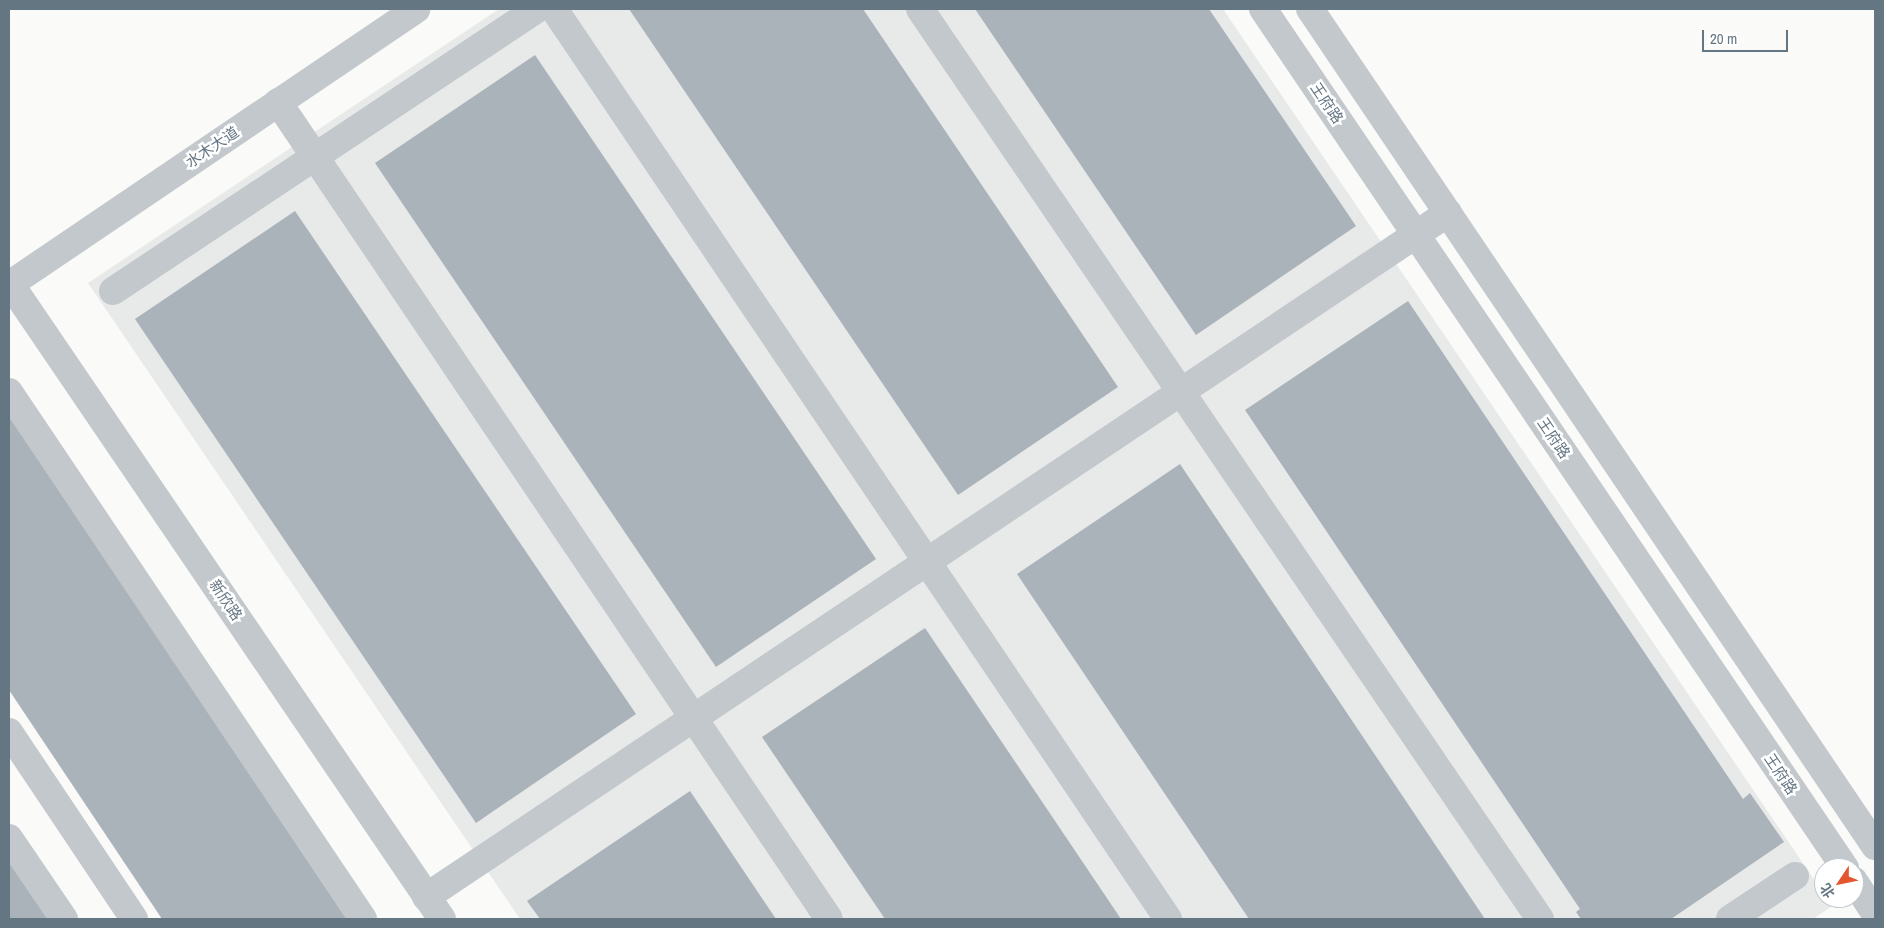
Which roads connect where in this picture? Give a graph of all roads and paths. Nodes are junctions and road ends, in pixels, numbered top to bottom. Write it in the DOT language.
graph roads {
  1 [pos="416,9"];
  2 [pos="537,9"];
  3 [pos="554,9"];
  4 [pos="920,9"];
  5 [pos="1264,9"];
  6 [pos="1310,9"];
  7 [pos="278,102"];
  8 [pos="315,157"];
  9 [pos="1448,213"];
  10 [pos="1416,234"];
  11 [pos="9,284"];
  12 [pos="113,291"];
  13 [pos="9,392"];
  14 [pos="1181,392"];
  15 [pos="927,562"];
  16 [pos="693,718"];
  17 [pos="9,732"];
  18 [pos="9,838"];
  19 [pos="1875,846"];
  20 [pos="1838,858"];
  21 [pos="1794,876"];
  22 [pos="1864,896"];
  23 [pos="426,897"];
  24 [pos="1875,913"];
  25 [pos="64,919"];
  26 [pos="134,919"];
  27 [pos="363,919"];
  28 [pos="442,919"];
  29 [pos="829,919"];
  30 [pos="1168,919"];
  31 [pos="1540,919"];
  32 [pos="1730,919"];
  1 -- 7 [label="street, 水木大道"];
  2 -- 8 [label="street"];
  3 -- 15 [label="street"];
  4 -- 14 [label="street"];
  5 -- 10 [label="street, 王府路"];
  6 -- 9 [label="street"];
  7 -- 8 [label="street"];
  7 -- 11 [label="street, 水木大道"];
  8 -- 12 [label="street"];
  8 -- 16 [label="street"];
  9 -- 10 [label="street"];
  9 -- 19 [label="street"];
  10 -- 14 [label="street"];
  10 -- 20 [label="street, 王府路"];
  11 -- 23 [label="street, 新欣路"];
  13 -- 27 [label="street"];
  14 -- 15 [label="street"];
  14 -- 31 [label="street"];
  15 -- 16 [label="street"];
  15 -- 30 [label="street"];
  16 -- 23 [label="street"];
  16 -- 29 [label="street"];
  17 -- 26 [label="street"];
  18 -- 25 [label="street"];
  21 -- 32 [label="street"];
  22 -- 24 [label="street"];
  23 -- 28 [label="street, 新欣路"];
}
